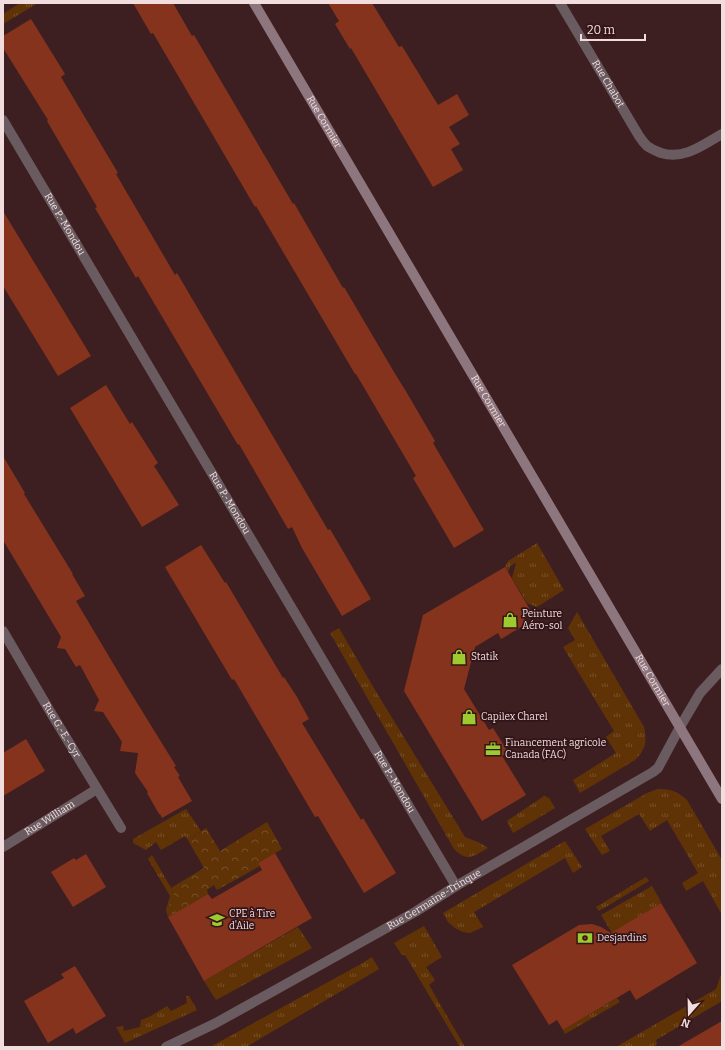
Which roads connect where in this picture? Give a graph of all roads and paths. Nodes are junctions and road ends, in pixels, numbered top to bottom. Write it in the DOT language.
graph roads {
  1 [pos="254,3"];
  2 [pos="560,3"];
  3 [pos="3,120"];
  4 [pos="722,134"];
  5 [pos="3,631"];
  6 [pos="722,669"];
  7 [pos="680,727"];
  8 [pos="97,789"];
  9 [pos="722,798"];
  10 [pos="121,828"];
  11 [pos="3,847"];
  12 [pos="456,886"];
  13 [pos="166,1047"];
  1 -- 7 [label="street, Rue Cormier"];
  2 -- 4 [label="street, Rue Chabot"];
  3 -- 12 [label="street, Rue P.-Mondou"];
  5 -- 8 [label="street, Rue G.-E.-Cyr"];
  6 -- 7 [label="street, Rue Germaine-Trinque"];
  7 -- 9 [label="street, Rue Cormier"];
  7 -- 12 [label="street, Rue Germaine-Trinque"];
  8 -- 10 [label="street, Rue G.-E.-Cyr"];
  8 -- 11 [label="street, Rue William"];
  12 -- 13 [label="street, Rue Germaine-Trinque"];
}
